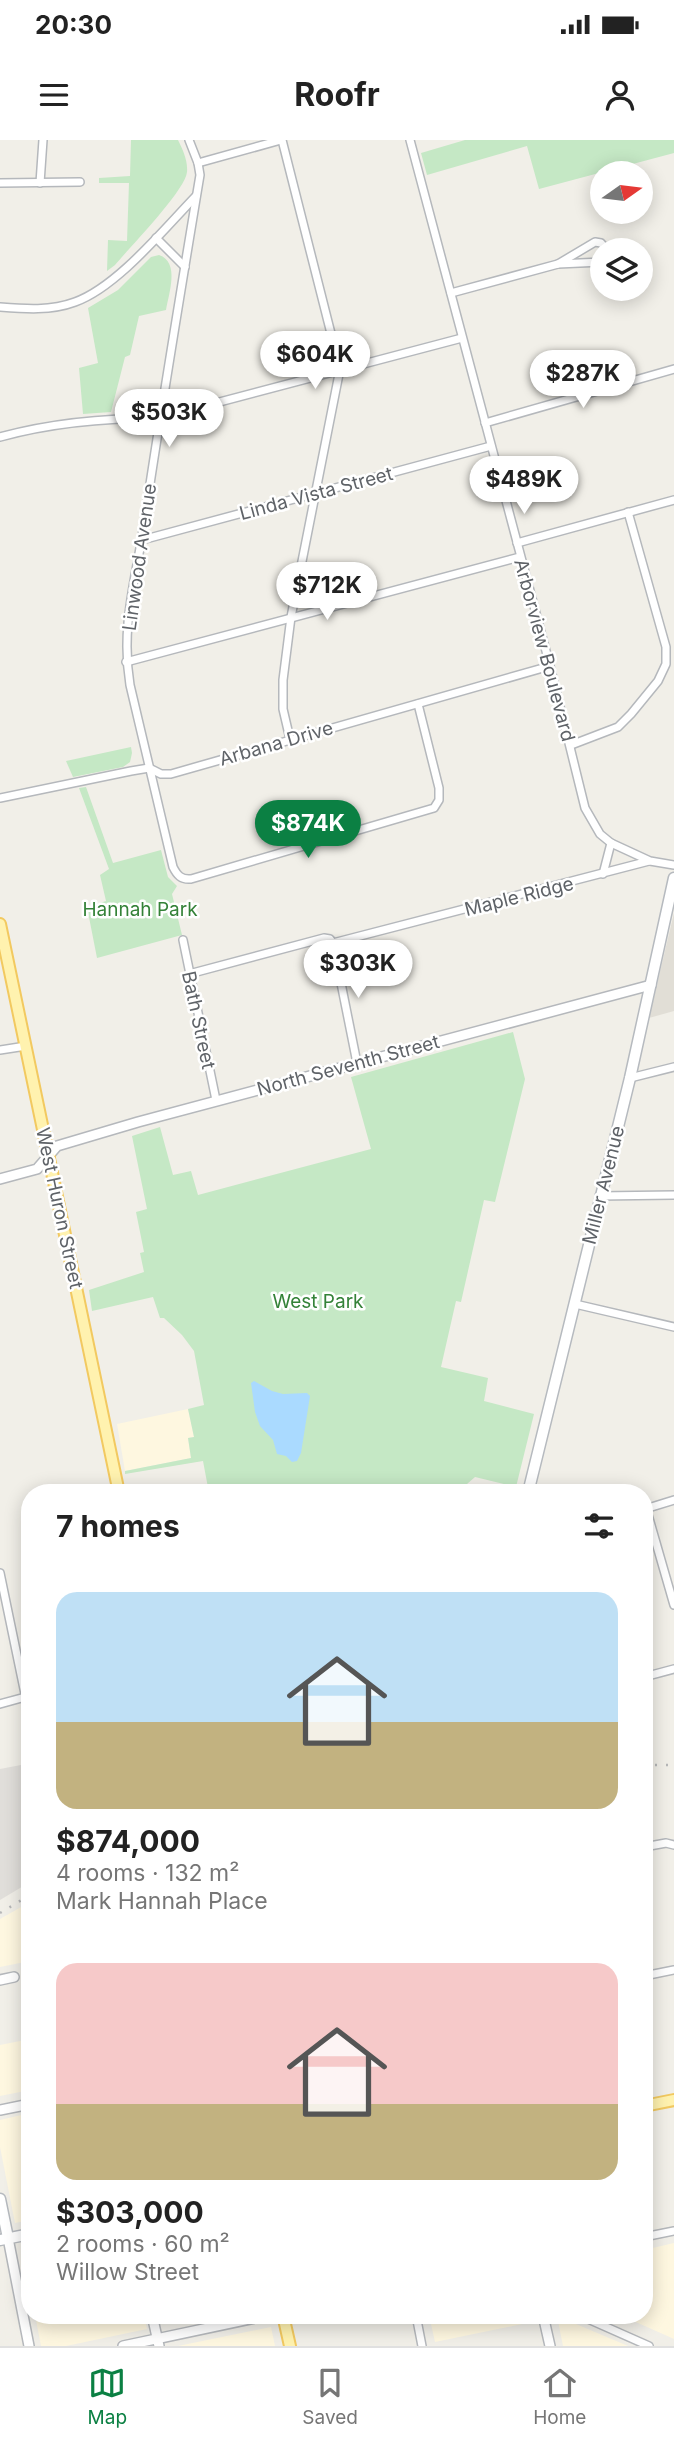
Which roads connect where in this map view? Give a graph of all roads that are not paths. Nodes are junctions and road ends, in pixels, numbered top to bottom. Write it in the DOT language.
graph roads {
  1 [pos="43,140"];
  2 [pos="189,140"];
  3 [pos="281,140"];
  4 [pos="410,140"];
  5 [pos="198,163"];
  6 [pos="80,182"];
  7 [pos="0,183"];
  8 [pos="40,183"];
  9 [pos="196,196"];
  10 [pos="156,238"];
  11 [pos="590,246"];
  12 [pos="558,264"];
  13 [pos="590,264"];
  14 [pos="185,267"];
  15 [pos="451,293"];
  16 [pos="0,307"];
  17 [pos="462,338"];
  18 [pos="340,369"];
  19 [pos="674,369"];
  20 [pos="159,418"];
  21 [pos="485,424"];
  22 [pos="0,437"];
  23 [pos="491,446"];
  24 [pos="316,494"];
  25 [pos="674,500"];
  26 [pos="628,512"];
  27 [pos="142,540"];
  28 [pos="517,543"];
  29 [pos="520,557"];
  30 [pos="291,617"];
  31 [pos="126,662"];
  32 [pos="550,666"];
  33 [pos="418,704"];
  34 [pos="290,739"];
  35 [pos="571,745"];
  36 [pos="149,768"];
  37 [pos="0,798"];
  38 [pos="611,844"];
  39 [pos="650,861"];
  40 [pos="674,865"];
  41 [pos="603,874"];
  42 [pos="674,877"];
  43 [pos="0,924"];
  44 [pos="183,940"];
  45 [pos="333,943"];
  46 [pos="189,974"];
  47 [pos="651,985"];
  48 [pos="26,1046"];
  49 [pos="0,1051"];
  50 [pos="357,1063"];
  51 [pos="674,1067"];
  52 [pos="629,1078"];
  53 [pos="216,1100"];
  54 [pos="50,1156"];
  55 [pos="0,1179"];
  56 [pos="674,1195"];
  57 [pos="599,1196"];
  58 [pos="575,1304"];
  59 [pos="674,1327"];
  60 [pos="117,1484"];
  61 [pos="530,1484"];
  62 [pos="674,1500"];
  63 [pos="653,1506"];
  64 [pos="653,1532"];
  65 [pos="0,1573"];
  66 [pos="671,1585"];
  67 [pos="674,1605"];
  68 [pos="21,1665"];
  69 [pos="674,1669"];
  70 [pos="653,1675"];
  71 [pos="21,1698"];
  72 [pos="0,1704"];
  73 [pos="674,1844"];
  74 [pos="653,1845"];
  75 [pos="674,1970"];
  76 [pos="653,1974"];
  77 [pos="14,1977"];
  78 [pos="0,1980"];
  79 [pos="674,2100"];
  80 [pos="653,2104"];
  81 [pos="21,2106"];
  82 [pos="0,2110"];
  83 [pos="0,2199"];
  84 [pos="674,2231"];
  85 [pos="653,2235"];
  86 [pos="4,2239"];
  87 [pos="21,2312"];
  88 [pos="24,2324"];
  89 [pos="154,2324"];
  90 [pos="233,2324"];
  91 [pos="286,2324"];
  92 [pos="418,2324"];
  93 [pos="545,2324"];
  94 [pos="599,2324"];
  95 [pos="158,2343"];
  96 [pos="29,2346"];
  97 [pos="123,2346"];
  98 [pos="290,2346"];
  99 [pos="422,2346"];
  100 [pos="550,2346"];
  101 [pos="649,2346"];
  1 -- 8 [label="street"];
  2 -- 5 [label="street, Linwood Avenue"];
  3 -- 5 [label="street"];
  3 -- 18 [label="street"];
  4 -- 15 [label="street, Arborview Boulevard"];
  5 -- 9 [label="street, Linwood Avenue"];
  6 -- 8 [label="street"];
  7 -- 8 [label="street"];
  9 -- 10 [label="street"];
  9 -- 14 [label="street, Linwood Avenue"];
  10 -- 14 [label="street"];
  10 -- 16 [label="street"];
  11 -- 12 [label="street"];
  12 -- 13 [label="street"];
  12 -- 15 [label="street"];
  14 -- 20 [label="street, Linwood Avenue"];
  15 -- 17 [label="street, Arborview Boulevard"];
  17 -- 18 [label="street"];
  17 -- 21 [label="street, Arborview Boulevard"];
  18 -- 20 [label="street"];
  18 -- 24 [label="street"];
  19 -- 21 [label="street"];
  20 -- 22 [label="street"];
  20 -- 27 [label="street, Linwood Avenue"];
  21 -- 23 [label="street, Arborview Boulevard"];
  23 -- 24 [label="street, Linda Vista Street"];
  23 -- 28 [label="street, Arborview Boulevard"];
  24 -- 27 [label="street, Linda Vista Street"];
  24 -- 30 [label="street"];
  25 -- 26 [label="street"];
  26 -- 28 [label="street"];
  26 -- 35 [label="street"];
  27 -- 31 [label="street, Linwood Avenue"];
  28 -- 29 [label="street, Arborview Boulevard"];
  29 -- 30 [label="street"];
  29 -- 32 [label="street, Arborview Boulevard"];
  30 -- 31 [label="street"];
  30 -- 34 [label="street"];
  31 -- 36 [label="street, Linwood Avenue"];
  32 -- 33 [label="street, Arbana Drive"];
  32 -- 35 [label="street, Arborview Boulevard"];
  33 -- 34 [label="street, Arbana Drive"];
  33 -- 36 [label="street, Linwood Avenue"];
  34 -- 36 [label="street, Arbana Drive"];
  35 -- 38 [label="street, Arborview Boulevard"];
  36 -- 37 [label="street, Arbana Drive"];
  38 -- 39 [label="street, Arborview Boulevard"];
  38 -- 41 [label="street"];
  39 -- 40 [label="street, Arborview Boulevard"];
  39 -- 41 [label="street, Maple Ridge"];
  41 -- 45 [label="street, Maple Ridge"];
  42 -- 47 [label="main road, Miller Avenue"];
  43 -- 48 [label="main road, West Huron Street"];
  44 -- 46 [label="street, Bath Street"];
  45 -- 46 [label="street, Maple Ridge"];
  45 -- 50 [label="street"];
  46 -- 53 [label="street, Bath Street"];
  47 -- 50 [label="street, North Seventh Street"];
  47 -- 52 [label="main road, Miller Avenue"];
  48 -- 49 [label="street"];
  48 -- 54 [label="main road, West Huron Street"];
  50 -- 53 [label="street, North Seventh Street"];
  51 -- 52 [label="street"];
  52 -- 57 [label="main road, Miller Avenue"];
  53 -- 54 [label="street, North Seventh Street"];
  54 -- 55 [label="street, North Seventh Street"];
  54 -- 60 [label="main road, West Huron Street"];
  56 -- 57 [label="street"];
  57 -- 58 [label="main road, Miller Avenue"];
  58 -- 59 [label="street"];
  58 -- 61 [label="main road, Miller Avenue"];
  62 -- 63 [label="street"];
  64 -- 66 [label="street"];
  65 -- 68 [label="street"];
  66 -- 67 [label="street"];
  69 -- 70 [label="street"];
  71 -- 72 [label="street"];
  73 -- 74 [label="street"];
  75 -- 76 [label="street"];
  77 -- 78 [label="street"];
  79 -- 80 [label="main road"];
  81 -- 82 [label="street"];
  83 -- 86 [label="main road"];
  84 -- 85 [label="street"];
  86 -- 87 [label="street"];
  88 -- 96 [label="street"];
  89 -- 95 [label="street"];
  90 -- 95 [label="street"];
  91 -- 98 [label="main road"];
  92 -- 99 [label="street"];
  93 -- 100 [label="street"];
  94 -- 101 [label="street"];
  95 -- 97 [label="street"];
}
